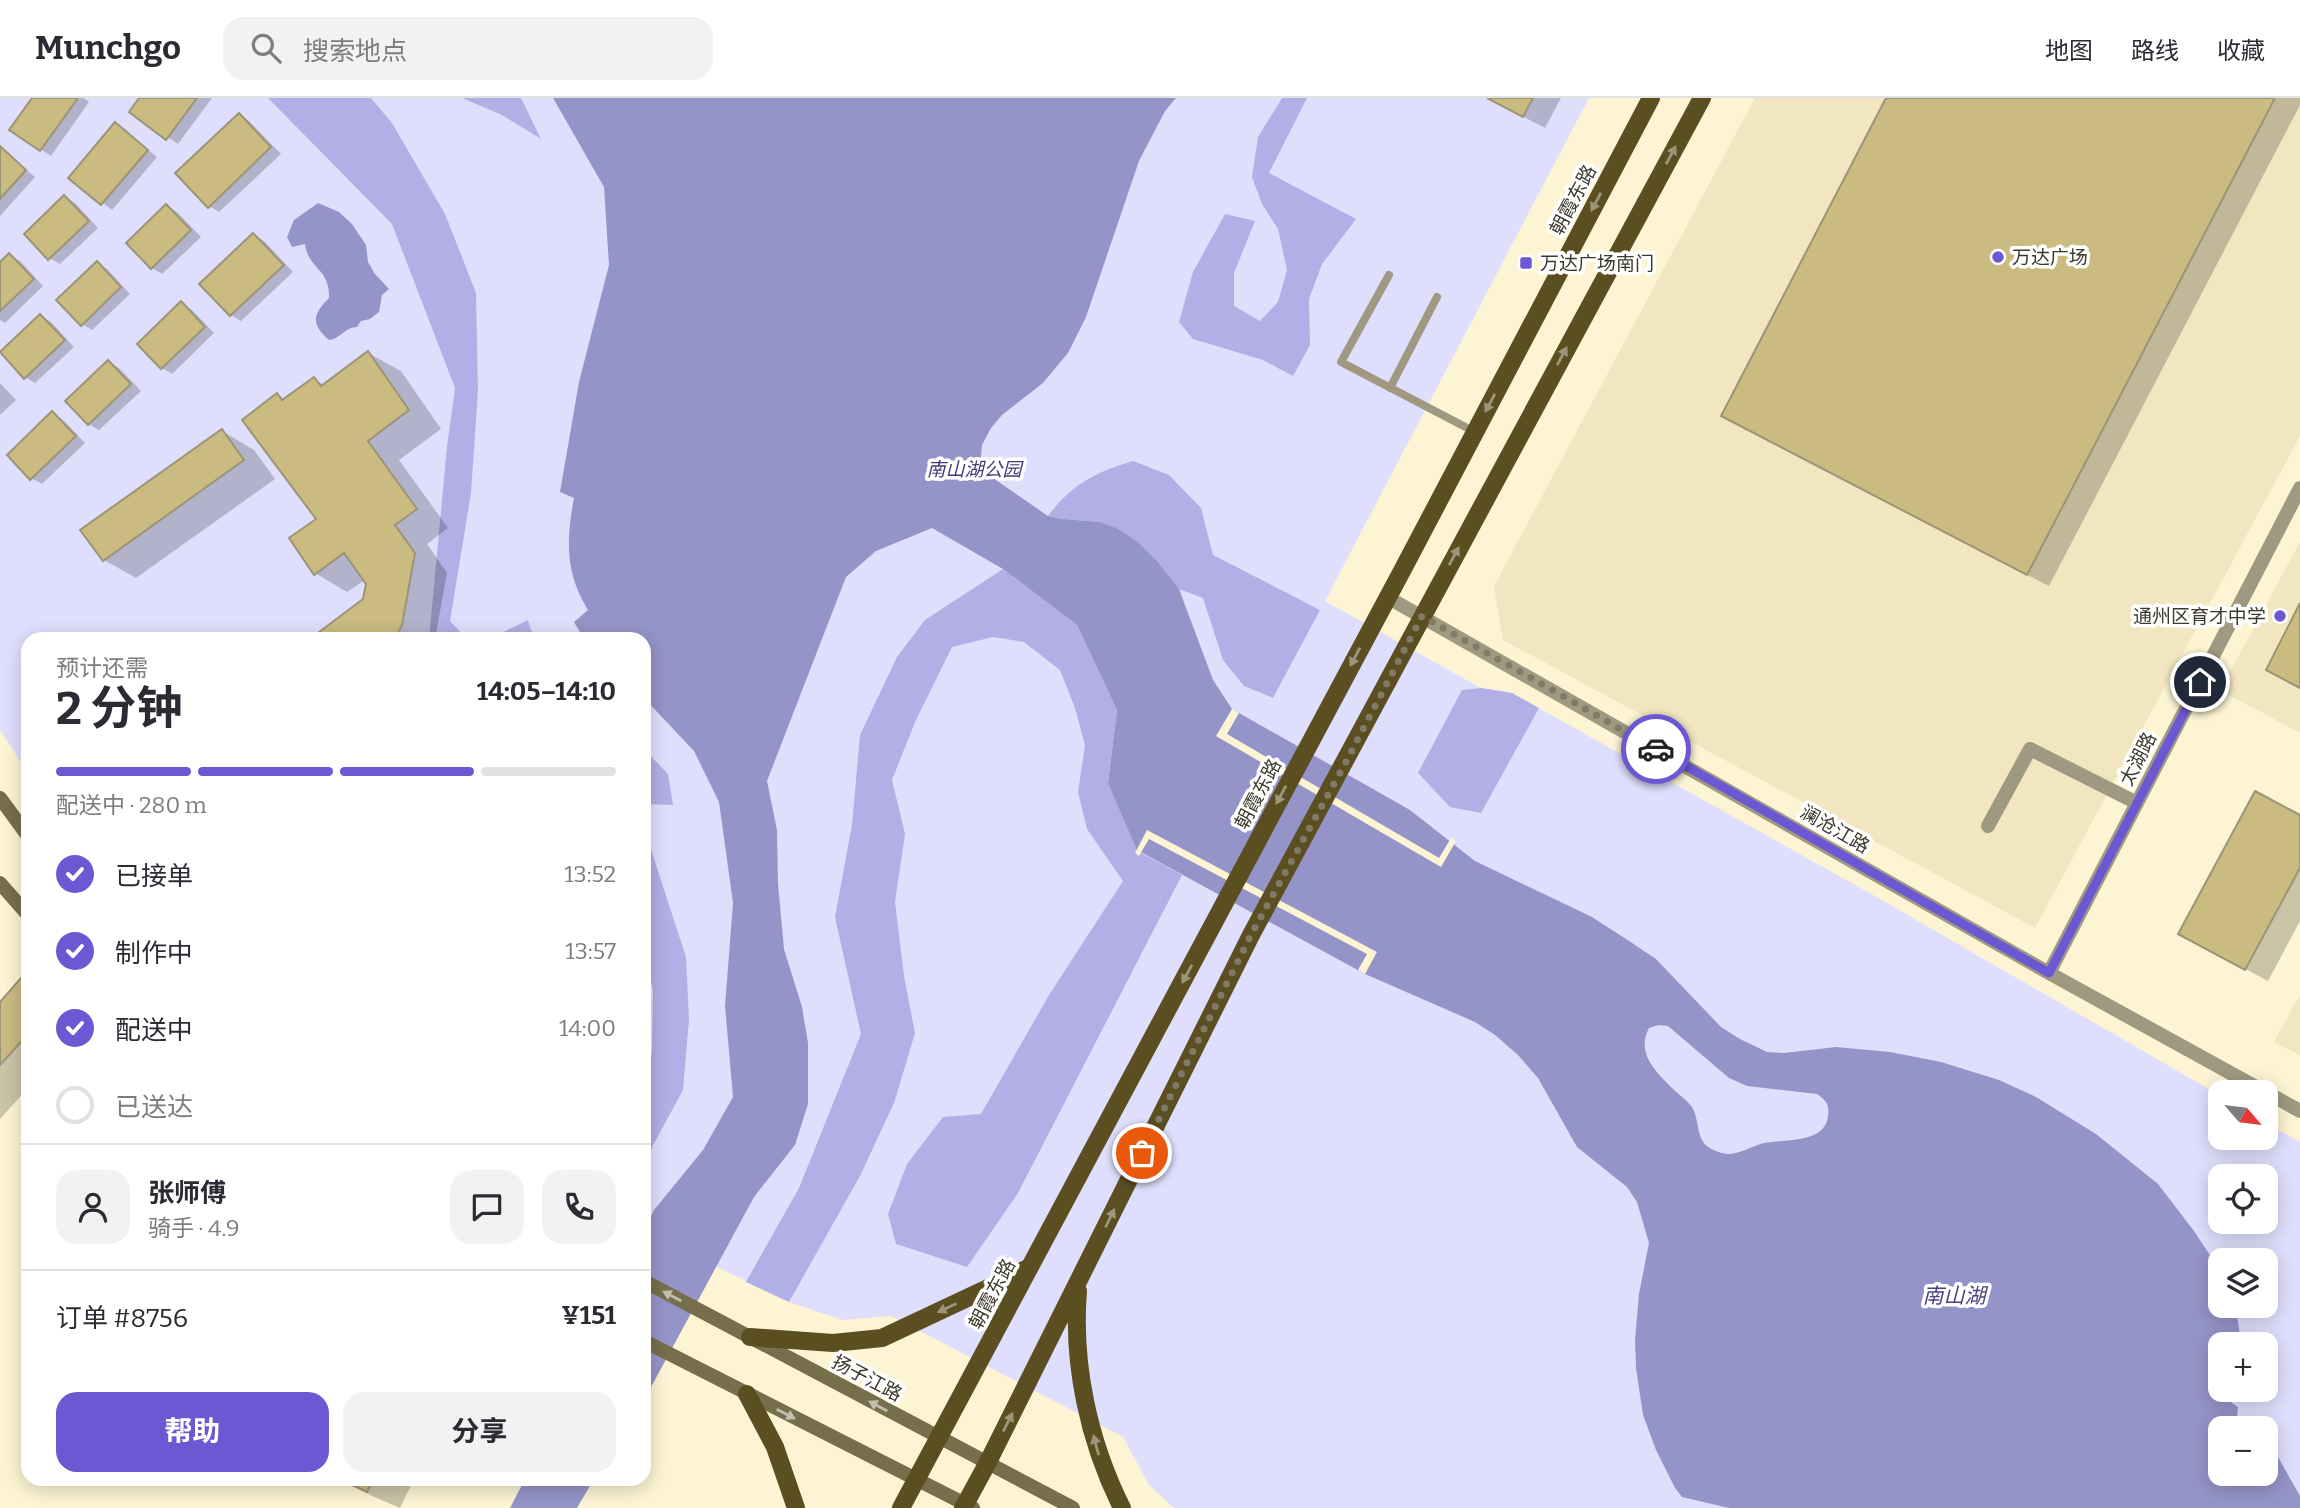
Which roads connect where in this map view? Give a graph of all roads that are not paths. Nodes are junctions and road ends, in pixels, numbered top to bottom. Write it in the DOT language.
graph roads {
  1 [pos="1651,98"];
  2 [pos="1702,98"];
  3 [pos="1389,275"];
  4 [pos="1437,298"];
  5 [pos="1390,388"];
  6 [pos="1475,432"];
  7 [pos="2300,488"];
  8 [pos="1387,597"];
  9 [pos="1422,616"];
  10 [pos="0,798"];
  11 [pos="2137,803"];
  12 [pos="1988,825"];
  13 [pos="21,826"];
  14 [pos="0,883"];
  15 [pos="21,907"];
  16 [pos="2049,973"];
  17 [pos="2244,1080"];
  18 [pos="2278,1099"];
  19 [pos="2300,1111"];
  20 [pos="1030,1266"];
  21 [pos="1079,1280"];
  22 [pos="651,1285"];
  23 [pos="750,1337"];
  24 [pos="651,1345"];
  25 [pos="747,1394"];
  26 [pos="939,1438"];
  27 [pos="987,1464"];
  28 [pos="915,1479"];
  29 [pos="967,1507"];
  30 [pos="796,1508"];
  31 [pos="901,1508"];
  32 [pos="1073,1508"];
  33 [pos="1122,1508"];
  1 -- 6 [label="main road, 朝霞东路, one-way"];
  9 -- 2 [label="main road, one-way"];
  3 -- 5 [label="lane"];
  4 -- 5 [label="lane"];
  5 -- 6 [label="lane"];
  6 -- 8 [label="main road, 朝霞东路"];
  7 -- 11 [label="street, 太湖路"];
  8 -- 9 [label="street, 澜沧江路"];
  8 -- 20 [label="main road, 朝霞东路, one-way"];
  9 -- 16 [label="street, 澜沧江路"];
  21 -- 9 [label="main road, one-way"];
  10 -- 13 [label="main road"];
  11 -- 12 [label="street"];
  11 -- 16 [label="street, 太湖路"];
  14 -- 15 [label="main road"];
  16 -- 17 [label="street, 澜沧江路"];
  18 -- 19 [label="street, 澜沧江路"];
  20 -- 23 [label="main road, one-way"];
  20 -- 26 [label="main road, 朝霞东路"];
  27 -- 21 [label="main road, one-way"];
  33 -- 21 [label="main road, one-way"];
  23 -- 22 [label="main road, 扬子江路, one-way"];
  26 -- 23 [label="main road, 扬子江路, one-way"];
  24 -- 25 [label="main road"];
  25 -- 28 [label="main road, one-way"];
  25 -- 30 [label="main road"];
  26 -- 27 [label="main road, 扬子江路"];
  26 -- 28 [label="main road, 朝霞东路"];
  27 -- 29 [label="main road"];
  27 -- 32 [label="main road, 扬子江路"];
  28 -- 29 [label="main road"];
  28 -- 31 [label="main road, 朝霞东路"];
}
